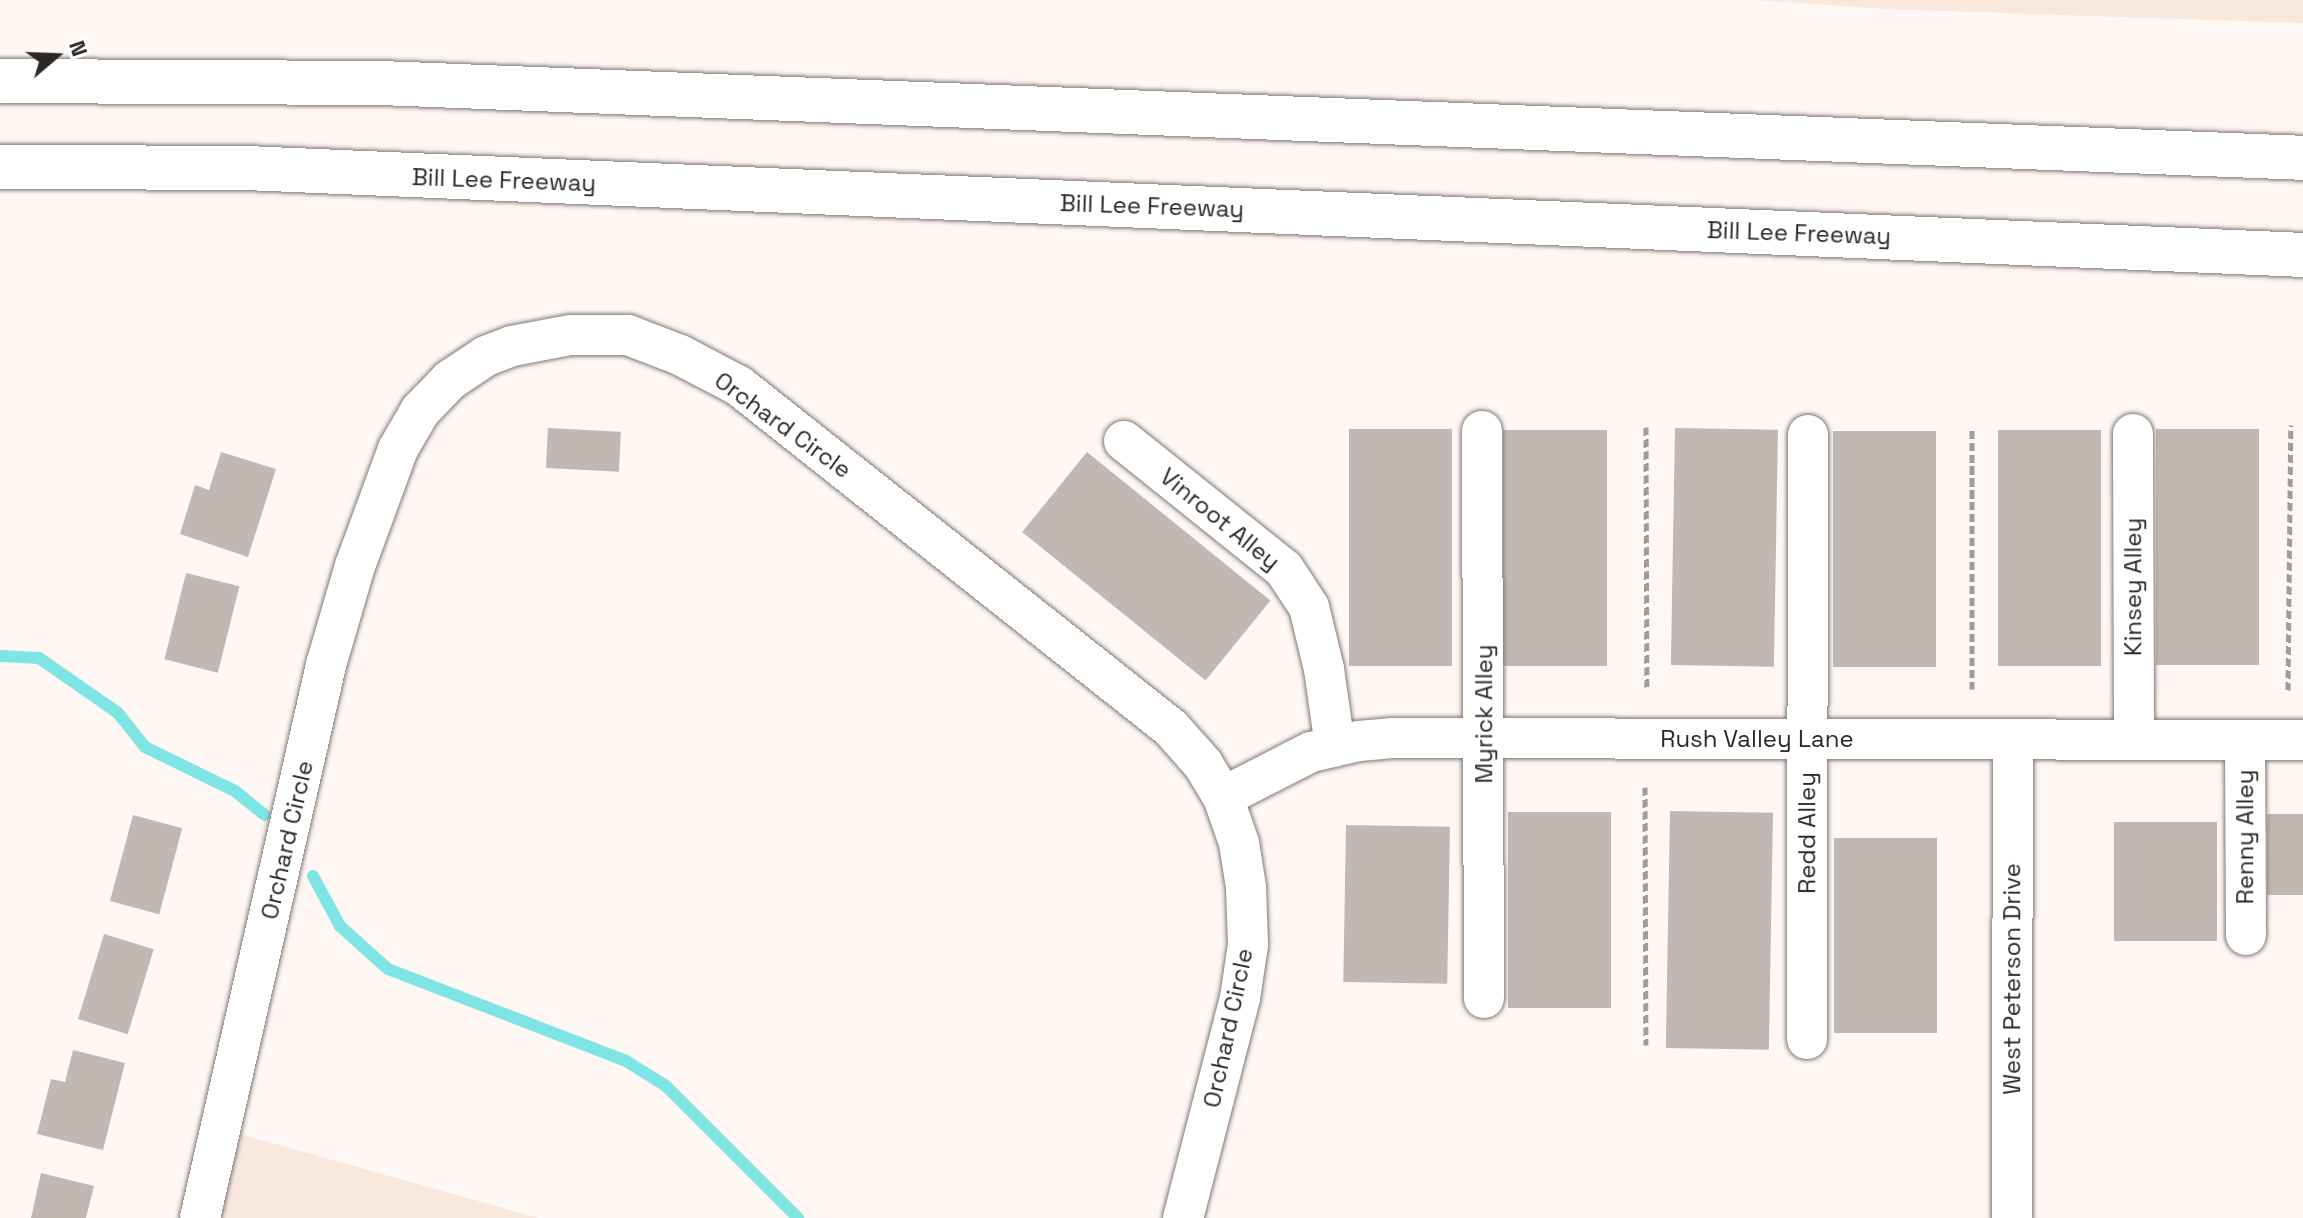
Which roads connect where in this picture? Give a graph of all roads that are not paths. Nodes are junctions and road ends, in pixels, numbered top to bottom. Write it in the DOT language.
graph roads {
  1 [pos="0,81"];
  2 [pos="2303,158"];
  3 [pos="0,167"];
  4 [pos="2303,255"];
  5 [pos="1482,431"];
  6 [pos="2133,434"];
  7 [pos="1808,435"];
  8 [pos="1124,441"];
  9 [pos="1485,737"];
  10 [pos="1807,739"];
  11 [pos="2134,739"];
  12 [pos="2013,740"];
  13 [pos="2245,740"];
  14 [pos="2303,740"];
  15 [pos="1335,746"];
  16 [pos="1223,797"];
  17 [pos="2246,935"];
  18 [pos="1484,998"];
  19 [pos="1807,1039"];
  20 [pos="200,1218"];
  21 [pos="1183,1218"];
  22 [pos="2012,1218"];
  1 -- 2 [label="highway"];
  3 -- 4 [label="highway, Bill Lee Freeway"];
  5 -- 9 [label="street, Myrick Alley"];
  6 -- 11 [label="street, Kinsey Alley"];
  7 -- 10 [label="street, Redd Alley"];
  8 -- 15 [label="street, Vinroot Alley"];
  9 -- 10 [label="street, Rush Valley Lane"];
  9 -- 15 [label="street, Rush Valley Lane"];
  9 -- 18 [label="street, Myrick Alley"];
  10 -- 12 [label="street, Rush Valley Lane"];
  10 -- 19 [label="street, Redd Alley"];
  11 -- 12 [label="street, Rush Valley Lane"];
  11 -- 13 [label="street, Rush Valley Lane"];
  12 -- 22 [label="street, West Peterson Drive"];
  13 -- 14 [label="street, Rush Valley Lane"];
  13 -- 17 [label="street, Renny Alley"];
  15 -- 16 [label="street, Rush Valley Lane"];
  16 -- 20 [label="street, Orchard Circle"];
  16 -- 21 [label="street, Orchard Circle"];
}
